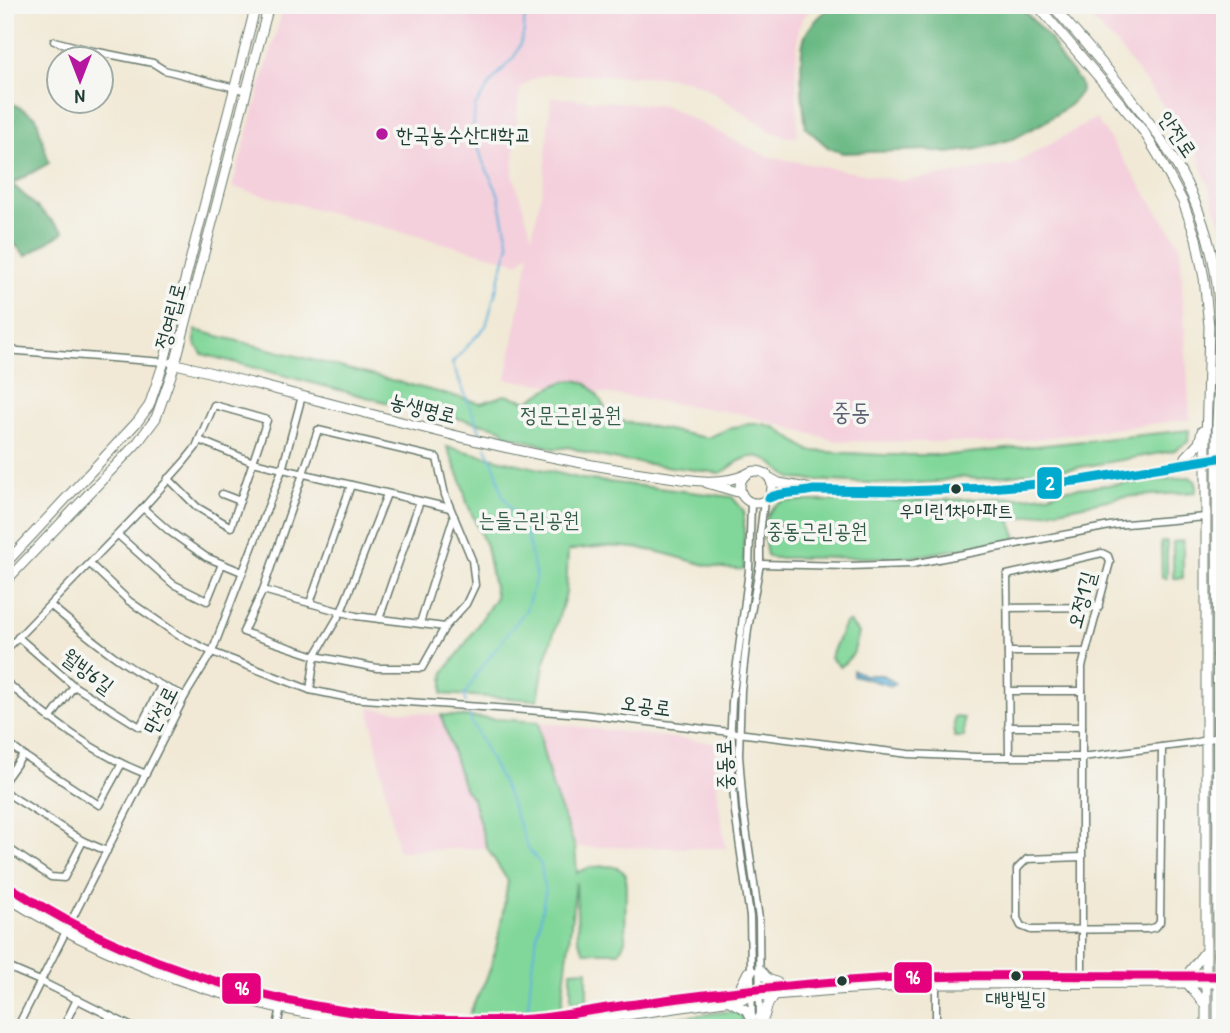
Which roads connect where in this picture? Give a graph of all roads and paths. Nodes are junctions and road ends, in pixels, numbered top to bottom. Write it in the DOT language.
graph roads {
  1 [pos="257,5"];
  2 [pos="269,5"];
  3 [pos="1037,5"];
  4 [pos="1052,5"];
  5 [pos="254,15"];
  6 [pos="266,18"];
  7 [pos="54,41"];
  8 [pos="236,88"];
  9 [pos="247,91"];
  10 [pos="5,350"];
  11 [pos="164,362"];
  12 [pos="175,364"];
  13 [pos="302,396"];
  14 [pos="1217,423"];
  15 [pos="1206,424"];
  16 [pos="1225,435"];
  17 [pos="199,440"];
  18 [pos="1221,458"];
  19 [pos="1206,461"];
  20 [pos="253,462"];
  21 [pos="1185,463"];
  22 [pos="282,470"];
  23 [pos="303,474"];
  24 [pos="747,474"];
  25 [pos="168,478"];
  26 [pos="770,478"];
  27 [pos="702,481"];
  28 [pos="351,485"];
  29 [pos="813,490"];
  30 [pos="741,493"];
  31 [pos="222,494"];
  32 [pos="387,494"];
  33 [pos="766,499"];
  34 [pos="240,501"];
  35 [pos="420,501"];
  36 [pos="751,502"];
  37 [pos="143,508"];
  38 [pos="450,508"];
  39 [pos="454,516"];
  40 [pos="1206,517"];
  41 [pos="1221,519"];
  42 [pos="118,535"];
  43 [pos="5,564"];
  44 [pos="90,564"];
  45 [pos="222,564"];
  46 [pos="760,564"];
  47 [pos="242,572"];
  48 [pos="5,582"];
  49 [pos="263,590"];
  50 [pos="310,603"];
  51 [pos="50,605"];
  52 [pos="1099,607"];
  53 [pos="1008,608"];
  54 [pos="341,612"];
  55 [pos="379,619"];
  56 [pos="420,624"];
  57 [pos="445,627"];
  58 [pos="18,637"];
  59 [pos="5,651"];
  60 [pos="212,652"];
  61 [pos="1008,652"];
  62 [pos="1086,652"];
  63 [pos="315,656"];
  64 [pos="5,681"];
  65 [pos="74,686"];
  66 [pos="161,686"];
  67 [pos="310,690"];
  68 [pos="1009,691"];
  69 [pos="1082,691"];
  70 [pos="185,696"];
  71 [pos="50,719"];
  72 [pos="1008,727"];
  73 [pos="1082,727"];
  74 [pos="731,733"];
  75 [pos="740,734"];
  76 [pos="1221,736"];
  77 [pos="1206,740"];
  78 [pos="5,741"];
  79 [pos="1162,747"];
  80 [pos="23,755"];
  81 [pos="1009,757"];
  82 [pos="1082,757"];
  83 [pos="121,765"];
  84 [pos="146,774"];
  85 [pos="5,780"];
  86 [pos="5,792"];
  87 [pos="83,841"];
  88 [pos="5,846"];
  89 [pos="107,851"];
  90 [pos="1082,857"];
  91 [pos="5,884"];
  92 [pos="5,896"];
  93 [pos="71,922"];
  94 [pos="1082,929"];
  95 [pos="66,932"];
  96 [pos="1218,946"];
  97 [pos="1205,948"];
  98 [pos="1225,964"];
  99 [pos="5,966"];
  100 [pos="756,971"];
  101 [pos="1205,979"];
  102 [pos="1186,980"];
  103 [pos="1221,980"];
  104 [pos="40,981"];
  105 [pos="1081,981"];
  106 [pos="936,984"];
  107 [pos="777,991"];
  108 [pos="738,992"];
  109 [pos="756,993"];
  110 [pos="1225,994"];
  111 [pos="77,999"];
  112 [pos="730,1000"];
  113 [pos="1217,1002"];
  114 [pos="281,1004"];
  115 [pos="1205,1005"];
  116 [pos="110,1016"];
  117 [pos="755,1021"];
  118 [pos="446,1024"];
  119 [pos="17,1028"];
  120 [pos="63,1028"];
  121 [pos="104,1028"];
  122 [pos="134,1028"];
  123 [pos="276,1028"];
  124 [pos="429,1028"];
  125 [pos="535,1028"];
  126 [pos="760,1028"];
  127 [pos="936,1028"];
  128 [pos="1206,1028"];
  129 [pos="1218,1028"];
  1 -- 5 [label="street, 정여립로"];
  2 -- 6 [label="street, 정여립로"];
  3 -- 15 [label="street, 안전로"];
  4 -- 14 [label="street, 안전로"];
  5 -- 6 [label="street"];
  5 -- 8 [label="street, 정여립로"];
  6 -- 9 [label="street, 정여립로"];
  7 -- 8 [label="street"];
  8 -- 9 [label="street"];
  8 -- 11 [label="street, 정여립로"];
  9 -- 12 [label="street, 정여립로"];
  10 -- 11 [label="street, 농생명로"];
  11 -- 12 [label="street, 농생명로"];
  11 -- 43 [label="street, 정여립로"];
  12 -- 13 [label="street, 농생명로"];
  12 -- 48 [label="street, 정여립로"];
  13 -- 22 [label="street, 만성로"];
  13 -- 27 [label="street, 농생명로"];
  14 -- 16 [label="street"];
  14 -- 18 [label="street, 안전로"];
  15 -- 19 [label="street, 안전로"];
  15 -- 21 [label="street"];
  17 -- 20 [label="street"];
  17 -- 20 [label="street"];
  17 -- 25 [label="street"];
  18 -- 19 [label="street"];
  18 -- 41 [label="street, 안전로"];
  19 -- 21 [label="street"];
  19 -- 40 [label="street, 안전로"];
  20 -- 22 [label="street"];
  20 -- 34 [label="street"];
  21 -- 29 [label="street"];
  22 -- 23 [label="street"];
  22 -- 47 [label="street, 만성로"];
  23 -- 28 [label="street"];
  23 -- 38 [label="street"];
  23 -- 49 [label="street"];
  24 -- 26 [label="street"];
  24 -- 27 [label="street"];
  24 -- 30 [label="street"];
  25 -- 34 [label="street"];
  25 -- 37 [label="street"];
  26 -- 29 [label="street"];
  26 -- 33 [label="street"];
  27 -- 30 [label="street"];
  28 -- 32 [label="street"];
  28 -- 50 [label="street"];
  29 -- 33 [label="street"];
  30 -- 36 [label="street"];
  31 -- 34 [label="street"];
  32 -- 35 [label="street"];
  32 -- 54 [label="street"];
  33 -- 36 [label="street"];
  33 -- 46 [label="street, 중동로"];
  35 -- 38 [label="street"];
  35 -- 55 [label="street"];
  36 -- 74 [label="street, 중동로"];
  37 -- 42 [label="street"];
  37 -- 45 [label="street"];
  38 -- 39 [label="street"];
  39 -- 56 [label="street"];
  39 -- 57 [label="street"];
  40 -- 46 [label="street"];
  40 -- 77 [label="street, 안전로"];
  41 -- 76 [label="street, 안전로"];
  42 -- 44 [label="street"];
  42 -- 45 [label="street"];
  44 -- 51 [label="street"];
  44 -- 60 [label="street, 오공로"];
  45 -- 47 [label="street"];
  46 -- 75 [label="street, 중동로"];
  47 -- 60 [label="street, 만성로"];
  49 -- 50 [label="street"];
  49 -- 63 [label="street"];
  50 -- 54 [label="street"];
  51 -- 58 [label="street"];
  51 -- 66 [label="street, 월방6길"];
  52 -- 53 [label="street"];
  52 -- 53 [label="street, 오정1길"];
  52 -- 62 [label="street, 오정1길"];
  53 -- 61 [label="street"];
  54 -- 55 [label="street"];
  54 -- 63 [label="street"];
  55 -- 56 [label="street"];
  56 -- 57 [label="street"];
  57 -- 63 [label="street"];
  58 -- 59 [label="street"];
  58 -- 65 [label="street, 월방6길"];
  60 -- 67 [label="street, 오공로"];
  60 -- 70 [label="street, 만성로"];
  61 -- 62 [label="street"];
  61 -- 68 [label="street"];
  62 -- 69 [label="street, 오정1길"];
  63 -- 67 [label="street"];
  64 -- 71 [label="street"];
  65 -- 66 [label="street, 월방6길"];
  65 -- 71 [label="street"];
  66 -- 70 [label="street, 월방6길"];
  67 -- 74 [label="street, 오공로"];
  68 -- 69 [label="street"];
  68 -- 72 [label="street"];
  69 -- 73 [label="street, 오정1길"];
  70 -- 84 [label="street, 만성로"];
  71 -- 83 [label="street"];
  72 -- 73 [label="street"];
  72 -- 81 [label="street"];
  73 -- 82 [label="street, 오정1길"];
  74 -- 75 [label="street, 오공로"];
  74 -- 100 [label="street, 중동로"];
  75 -- 81 [label="street, 오공로"];
  75 -- 100 [label="street, 중동로"];
  76 -- 77 [label="street, 오공로"];
  76 -- 96 [label="street, 안전로"];
  77 -- 79 [label="street, 오공로"];
  77 -- 97 [label="street, 안전로"];
  78 -- 80 [label="street"];
  79 -- 82 [label="street, 오공로"];
  79 -- 94 [label="street"];
  80 -- 83 [label="street"];
  80 -- 85 [label="street"];
  81 -- 82 [label="street, 오공로"];
  82 -- 90 [label="street"];
  83 -- 84 [label="street"];
  84 -- 89 [label="street, 만성로"];
  86 -- 87 [label="street"];
  87 -- 88 [label="street"];
  87 -- 89 [label="street"];
  89 -- 93 [label="street, 만성로"];
  90 -- 94 [label="street"];
  90 -- 94 [label="street"];
  91 -- 93 [label="street"];
  92 -- 95 [label="street"];
  93 -- 95 [label="street, 만성로"];
  93 -- 114 [label="street"];
  94 -- 105 [label="street"];
  95 -- 104 [label="street, 만성로"];
  95 -- 114 [label="street"];
  96 -- 98 [label="street"];
  96 -- 103 [label="street, 안전로"];
  97 -- 101 [label="street"];
  97 -- 102 [label="street"];
  99 -- 104 [label="street"];
  100 -- 107 [label="street"];
  100 -- 108 [label="street"];
  100 -- 109 [label="street, 중동로"];
  101 -- 102 [label="street"];
  101 -- 103 [label="street"];
  101 -- 115 [label="street"];
  102 -- 105 [label="street"];
  102 -- 115 [label="street"];
  103 -- 113 [label="street, 안전로"];
  104 -- 111 [label="street"];
  104 -- 119 [label="street, 만성로"];
  105 -- 106 [label="street"];
  105 -- 107 [label="street"];
  106 -- 107 [label="street"];
  106 -- 127 [label="street"];
  107 -- 109 [label="street"];
  107 -- 117 [label="street"];
  108 -- 109 [label="street"];
  108 -- 118 [label="street"];
  109 -- 112 [label="street"];
  109 -- 117 [label="street, 중동로"];
  110 -- 113 [label="street"];
  111 -- 116 [label="street"];
  111 -- 120 [label="street"];
  112 -- 117 [label="street"];
  112 -- 125 [label="street"];
  113 -- 129 [label="street, 안전로"];
  114 -- 118 [label="street"];
  114 -- 123 [label="street"];
  114 -- 124 [label="street"];
  115 -- 128 [label="street"];
  116 -- 121 [label="street"];
  116 -- 122 [label="street"];
  117 -- 126 [label="street, 중동로"];
}
